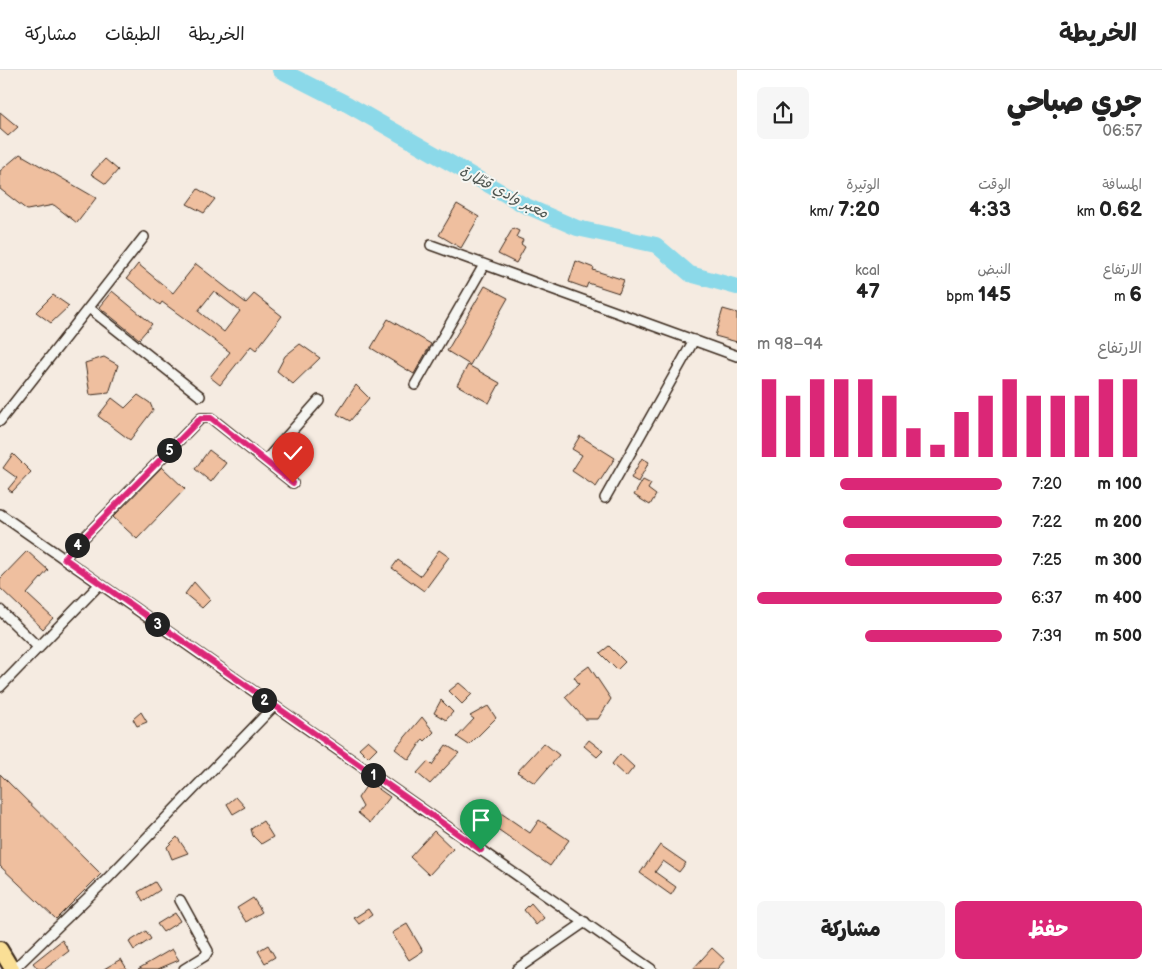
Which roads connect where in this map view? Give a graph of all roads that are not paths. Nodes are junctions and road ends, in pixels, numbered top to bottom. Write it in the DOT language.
graph roads {
  1 [pos="144,237"];
  2 [pos="430,246"];
  3 [pos="484,264"];
  4 [pos="89,308"];
  5 [pos="694,340"];
  6 [pos="737,356"];
  7 [pos="416,385"];
  8 [pos="200,396"];
  9 [pos="319,400"];
  10 [pos="0,421"];
  11 [pos="265,461"];
  12 [pos="293,483"];
  13 [pos="605,498"];
  14 [pos="0,514"];
  15 [pos="64,558"];
  16 [pos="100,584"];
  17 [pos="0,610"];
  18 [pos="39,648"];
  19 [pos="0,687"];
  20 [pos="274,706"];
  21 [pos="180,900"];
  22 [pos="585,922"];
  23 [pos="0,949"];
  24 [pos="13,969"];
  25 [pos="184,969"];
  26 [pos="517,969"];
  27 [pos="651,969"];
  1 -- 4 [label="street"];
  2 -- 3 [label="street"];
  3 -- 5 [label="street"];
  3 -- 7 [label="street"];
  4 -- 8 [label="street"];
  4 -- 10 [label="street"];
  5 -- 6 [label="street"];
  5 -- 13 [label="street"];
  9 -- 11 [label="street"];
  11 -- 12 [label="street"];
  11 -- 15 [label="street"];
  14 -- 15 [label="street"];
  15 -- 16 [label="street"];
  16 -- 18 [label="street"];
  16 -- 20 [label="street"];
  17 -- 18 [label="street"];
  18 -- 19 [label="street"];
  20 -- 22 [label="street"];
  20 -- 24 [label="street"];
  21 -- 25 [label="street"];
  22 -- 26 [label="street"];
  22 -- 27 [label="street"];
  23 -- 24 [label="highway"];
}
